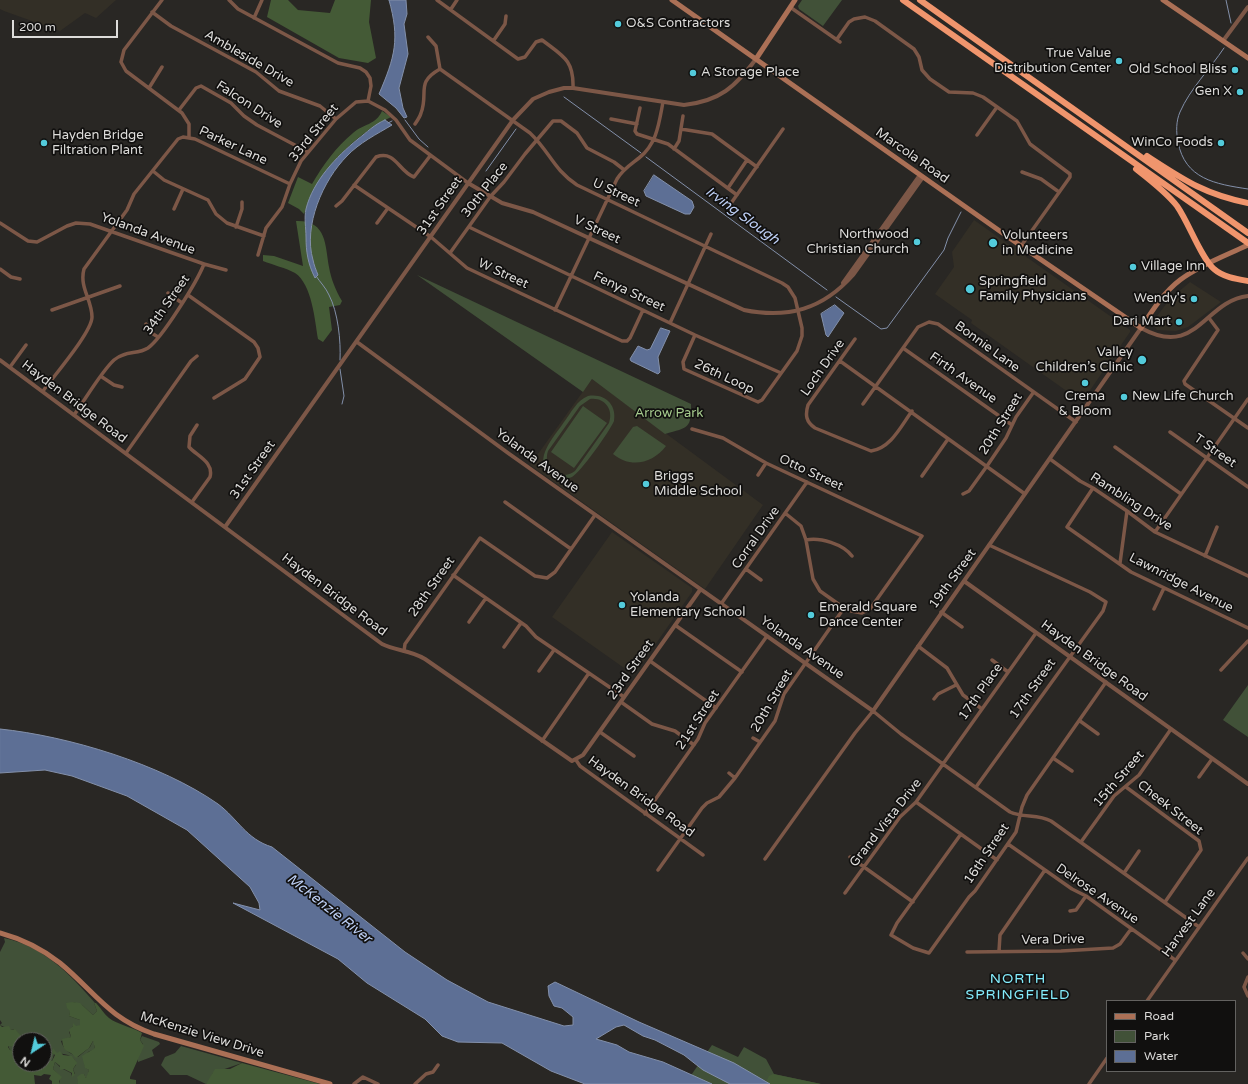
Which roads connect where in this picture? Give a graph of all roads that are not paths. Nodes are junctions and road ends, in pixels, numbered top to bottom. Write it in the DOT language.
graph roads {
  1 [pos="162,0"];
  2 [pos="229,0"];
  3 [pos="262,0"];
  4 [pos="437,0"];
  5 [pos="457,0"];
  6 [pos="672,0"];
  7 [pos="795,0"];
  8 [pos="903,0"];
  9 [pos="920,0"];
  10 [pos="1163,0"];
  11 [pos="790,7"];
  12 [pos="1248,7"];
  13 [pos="451,10"];
  14 [pos="152,12"];
  15 [pos="506,16"];
  16 [pos="254,18"];
  17 [pos="428,37"];
  18 [pos="494,40"];
  19 [pos="1223,41"];
  20 [pos="756,58"];
  21 [pos="1248,58"];
  22 [pos="162,67"];
  23 [pos="440,69"];
  24 [pos="149,88"];
  25 [pos="573,88"];
  26 [pos="368,101"];
  27 [pos="663,102"];
  28 [pos="998,107"];
  29 [pos="640,108"];
  30 [pos="179,110"];
  31 [pos="683,116"];
  32 [pos="1088,118"];
  33 [pos="611,119"];
  34 [pos="336,120"];
  35 [pos="513,120"];
  36 [pos="415,124"];
  37 [pos="637,124"];
  38 [pos="681,129"];
  39 [pos="783,129"];
  40 [pos="977,135"];
  41 [pos="189,137"];
  42 [pos="536,139"];
  43 [pos="654,139"];
  44 [pos="1104,142"];
  45 [pos="674,149"];
  46 [pos="308,152"];
  47 [pos="430,156"];
  48 [pos="747,160"];
  49 [pos="757,166"];
  50 [pos="623,169"];
  51 [pos="153,171"];
  52 [pos="1022,172"];
  53 [pos="921,176"];
  54 [pos="468,183"];
  55 [pos="290,184"];
  56 [pos="354,185"];
  57 [pos="728,188"];
  58 [pos="183,189"];
  59 [pos="1059,192"];
  60 [pos="737,195"];
  61 [pos="490,197"];
  62 [pos="607,200"];
  63 [pos="242,202"];
  64 [pos="1248,203"];
  65 [pos="336,206"];
  66 [pos="388,208"];
  67 [pos="174,209"];
  68 [pos="727,209"];
  69 [pos="0,222"];
  70 [pos="377,223"];
  71 [pos="236,227"];
  72 [pos="469,227"];
  73 [pos="112,230"];
  74 [pos="1248,233"];
  75 [pos="711,234"];
  76 [pos="264,236"];
  77 [pos="431,237"];
  78 [pos="589,237"];
  79 [pos="1248,244"];
  80 [pos="1020,246"];
  81 [pos="706,247"];
  82 [pos="450,253"];
  83 [pos="258,255"];
  84 [pos="204,264"];
  85 [pos="1208,264"];
  86 [pos="0,269"];
  87 [pos="226,270"];
  88 [pos="571,276"];
  89 [pos="20,279"];
  90 [pos="1248,281"];
  91 [pos="688,284"];
  92 [pos="120,286"];
  93 [pos="168,293"];
  94 [pos="188,295"];
  95 [pos="1248,296"];
  96 [pos="86,298"];
  97 [pos="182,303"];
  98 [pos="52,310"];
  99 [pos="555,310"];
  100 [pos="643,310"];
  101 [pos="798,311"];
  102 [pos="1209,318"];
  103 [pos="670,323"];
  104 [pos="146,324"];
  105 [pos="1141,328"];
  106 [pos="695,335"];
  107 [pos="158,337"];
  108 [pos="855,339"];
  109 [pos="357,342"];
  110 [pos="26,345"];
  111 [pos="903,348"];
  112 [pos="198,356"];
  113 [pos="0,360"];
  114 [pos="840,361"];
  115 [pos="10,367"];
  116 [pos="781,373"];
  117 [pos="102,377"];
  118 [pos="876,386"];
  119 [pos="122,387"];
  120 [pos="43,392"];
  121 [pos="1033,392"];
  122 [pos="214,398"];
  123 [pos="1248,399"];
  124 [pos="863,404"];
  125 [pos="912,411"];
  126 [pos="74,415"];
  127 [pos="1234,419"];
  128 [pos="1076,422"];
  129 [pos="197,425"];
  130 [pos="1012,425"];
  131 [pos="1248,428"];
  132 [pos="692,429"];
  133 [pos="1170,432"];
  134 [pos="948,439"];
  135 [pos="1115,447"];
  136 [pos="126,453"];
  137 [pos="1207,458"];
  138 [pos="1050,459"];
  139 [pos="766,463"];
  140 [pos="986,466"];
  141 [pos="758,475"];
  142 [pos="922,476"];
  143 [pos="807,482"];
  144 [pos="1248,487"];
  145 [pos="1093,488"];
  146 [pos="963,494"];
  147 [pos="1025,494"];
  148 [pos="1181,494"];
  149 [pos="192,502"];
  150 [pos="505,502"];
  151 [pos="1128,511"];
  152 [pos="785,513"];
  153 [pos="595,515"];
  154 [pos="225,526"];
  155 [pos="1217,527"];
  156 [pos="1154,532"];
  157 [pos="806,540"];
  158 [pos="989,546"];
  159 [pos="571,549"];
  160 [pos="852,556"];
  161 [pos="1204,556"];
  162 [pos="1120,563"];
  163 [pos="746,569"];
  164 [pos="1248,574"];
  165 [pos="454,576"];
  166 [pos="761,580"];
  167 [pos="964,581"];
  168 [pos="1164,588"];
  169 [pos="700,590"];
  170 [pos="486,598"];
  171 [pos="721,604"];
  172 [pos="844,608"];
  173 [pos="1154,609"];
  174 [pos="941,612"];
  175 [pos="469,622"];
  176 [pos="521,623"];
  177 [pos="675,626"];
  178 [pos="962,627"];
  179 [pos="1248,628"];
  180 [pos="1036,632"];
  181 [pos="767,636"];
  182 [pos="1248,641"];
  183 [pos="918,646"];
  184 [pos="504,647"];
  185 [pos="554,650"];
  186 [pos="404,651"];
  187 [pos="1069,656"];
  188 [pos="992,660"];
  189 [pos="650,661"];
  190 [pos="806,663"];
  191 [pos="1221,670"];
  192 [pos="540,671"];
  193 [pos="742,672"];
  194 [pos="1008,672"];
  195 [pos="590,673"];
  196 [pos="1106,682"];
  197 [pos="956,685"];
  198 [pos="624,697"];
  199 [pos="934,699"];
  200 [pos="620,702"];
  201 [pos="716,708"];
  202 [pos="982,709"];
  203 [pos="873,710"];
  204 [pos="1080,721"];
  205 [pos="1171,729"];
  206 [pos="600,732"];
  207 [pos="1098,734"];
  208 [pos="753,738"];
  209 [pos="542,741"];
  210 [pos="760,742"];
  211 [pos="694,745"];
  212 [pos="634,756"];
  213 [pos="1054,758"];
  214 [pos="1212,759"];
  215 [pos="576,760"];
  216 [pos="943,764"];
  217 [pos="1072,771"];
  218 [pos="729,773"];
  219 [pos="1199,777"];
  220 [pos="735,778"];
  221 [pos="1248,784"];
  222 [pos="976,787"];
  223 [pos="1126,787"];
  224 [pos="916,802"];
  225 [pos="645,814"];
  226 [pos="1021,815"];
  227 [pos="961,834"];
  228 [pos="680,839"];
  229 [pos="1081,842"];
  230 [pos="1008,844"];
  231 [pos="1139,851"];
  232 [pos="703,855"];
  233 [pos="850,857"];
  234 [pos="1248,858"];
  235 [pos="765,859"];
  236 [pos="997,860"];
  237 [pos="864,867"];
  238 [pos="658,870"];
  239 [pos="1045,870"];
  240 [pos="1124,873"];
  241 [pos="845,893"];
  242 [pos="1086,896"];
  243 [pos="913,902"];
  244 [pos="1165,902"];
  245 [pos="1070,911"];
  246 [pos="1199,928"];
  247 [pos="1131,929"];
  248 [pos="0,933"];
  249 [pos="999,951"];
  250 [pos="967,952"];
  251 [pos="1243,953"];
  252 [pos="1248,959"];
  253 [pos="1175,960"];
  254 [pos="1248,977"];
  255 [pos="1248,996"];
  256 [pos="1148,1000"];
  257 [pos="1106,1059"];
  258 [pos="438,1065"];
  259 [pos="330,1084"];
  260 [pos="354,1084"];
  261 [pos="378,1084"];
  262 [pos="415,1084"];
  263 [pos="1089,1084"];
  1 -- 14 [label="street"];
  2 -- 16 [label="street"];
  3 -- 16 [label="street"];
  4 -- 13 [label="street"];
  5 -- 13 [label="street"];
  6 -- 20 [label="main road, Marcola Road"];
  7 -- 11 [label="main road"];
  8 -- 44 [label="highway"];
  9 -- 32 [label="highway"];
  10 -- 19 [label="main road"];
  11 -- 20 [label="main road"];
  11 -- 28 [label="street"];
  12 -- 19 [label="street"];
  13 -- 18 [label="street"];
  14 -- 24 [label="street"];
  14 -- 34 [label="street, Ambleside Drive"];
  15 -- 18 [label="street"];
  16 -- 26 [label="street"];
  17 -- 23 [label="street"];
  18 -- 25 [label="street"];
  19 -- 21 [label="main road"];
  20 -- 27 [label="street, 31st Street"];
  20 -- 53 [label="main road, Marcola Road"];
  22 -- 24 [label="street"];
  23 -- 35 [label="street, U Street"];
  23 -- 36 [label="street"];
  24 -- 30 [label="street"];
  25 -- 27 [label="street, 31st Street"];
  25 -- 35 [label="street, 31st Street"];
  26 -- 34 [label="street, 33rd Street"];
  26 -- 47 [label="street, V Street"];
  27 -- 43 [label="street"];
  28 -- 40 [label="street"];
  28 -- 59 [label="street"];
  29 -- 37 [label="street"];
  30 -- 41 [label="street"];
  30 -- 46 [label="street, Falcon Drive"];
  31 -- 38 [label="street"];
  32 -- 64 [label="highway"];
  32 -- 74 [label="highway"];
  33 -- 37 [label="street"];
  34 -- 46 [label="street, 33rd Street"];
  35 -- 42 [label="street, U Street"];
  35 -- 54 [label="street, 31st Street"];
  37 -- 43 [label="street"];
  38 -- 45 [label="street"];
  38 -- 48 [label="street"];
  39 -- 49 [label="street"];
  41 -- 51 [label="street"];
  41 -- 55 [label="street, Parker Lane"];
  42 -- 50 [label="street"];
  42 -- 61 [label="street, 30th Place"];
  42 -- 62 [label="street, U Street"];
  43 -- 45 [label="street"];
  43 -- 50 [label="street"];
  44 -- 79 [label="highway"];
  44 -- 85 [label="highway"];
  45 -- 57 [label="street"];
  46 -- 55 [label="street, 33rd Street"];
  47 -- 54 [label="street, V Street"];
  47 -- 56 [label="street"];
  48 -- 49 [label="street"];
  48 -- 57 [label="street"];
  49 -- 60 [label="street"];
  50 -- 62 [label="street"];
  51 -- 58 [label="street"];
  51 -- 73 [label="street"];
  52 -- 59 [label="street"];
  53 -- 80 [label="main road, Marcola Road"];
  53 -- 101 [label="street, V Street"];
  54 -- 61 [label="street, V Street"];
  54 -- 77 [label="street, 31st Street"];
  55 -- 76 [label="street, 33rd Street"];
  56 -- 65 [label="street"];
  56 -- 66 [label="street, W Street"];
  57 -- 60 [label="street"];
  58 -- 67 [label="street"];
  58 -- 71 [label="street"];
  59 -- 80 [label="street"];
  60 -- 68 [label="street"];
  61 -- 72 [label="street, 30th Place"];
  61 -- 78 [label="street, V Street"];
  62 -- 78 [label="street"];
  62 -- 81 [label="street, U Street"];
  63 -- 71 [label="street"];
  66 -- 70 [label="street"];
  66 -- 77 [label="street, W Street"];
  69 -- 73 [label="street, Yolanda Avenue"];
  71 -- 76 [label="street"];
  72 -- 82 [label="street, 30th Place"];
  72 -- 88 [label="street, Fenya Street"];
  73 -- 84 [label="street, Yolanda Avenue"];
  73 -- 96 [label="street"];
  75 -- 81 [label="street"];
  76 -- 83 [label="street, 33rd Street"];
  77 -- 82 [label="street, W Street"];
  77 -- 109 [label="street, 31st Street"];
  78 -- 88 [label="street"];
  78 -- 91 [label="street, V Street"];
  79 -- 85 [label="main road"];
  80 -- 105 [label="main road, Marcola Road"];
  81 -- 91 [label="street"];
  81 -- 101 [label="street, U Street"];
  82 -- 99 [label="street, W Street"];
  84 -- 87 [label="street, Yolanda Avenue"];
  84 -- 94 [label="street, 34th Street"];
  85 -- 90 [label="highway"];
  85 -- 105 [label="main road"];
  86 -- 89 [label="street"];
  88 -- 99 [label="street"];
  88 -- 100 [label="street, Fenya Street"];
  91 -- 101 [label="street, V Street"];
  91 -- 103 [label="street"];
  92 -- 96 [label="street"];
  93 -- 97 [label="street"];
  94 -- 97 [label="street, 34th Street"];
  94 -- 122 [label="street"];
  95 -- 102 [label="street"];
  96 -- 98 [label="street"];
  96 -- 120 [label="street"];
  97 -- 107 [label="street, 34th Street"];
  99 -- 100 [label="street, W Street"];
  100 -- 103 [label="street, Fenya Street"];
  101 -- 116 [label="street, 26th Loop"];
  102 -- 105 [label="street"];
  102 -- 127 [label="street"];
  103 -- 106 [label="street, Fenya Street"];
  104 -- 107 [label="street"];
  105 -- 128 [label="street, 19th Street"];
  106 -- 116 [label="street, Fenya Street"];
  106 -- 116 [label="street, 26th Loop"];
  107 -- 117 [label="street, 34th Street"];
  108 -- 114 [label="street, Loch Drive"];
  109 -- 153 [label="street, Yolanda Avenue"];
  109 -- 154 [label="street, 31st Street"];
  110 -- 115 [label="street"];
  111 -- 118 [label="street"];
  111 -- 121 [label="street, Bonnie Lane"];
  111 -- 130 [label="street, Firth Avenue"];
  112 -- 136 [label="street"];
  113 -- 115 [label="street, Hayden Bridge Road"];
  114 -- 118 [label="street"];
  114 -- 125 [label="street, Loch Drive"];
  115 -- 120 [label="street, Hayden Bridge Road"];
  117 -- 119 [label="street"];
  117 -- 126 [label="street, 34th Street"];
  118 -- 124 [label="street"];
  118 -- 125 [label="street"];
  120 -- 126 [label="street, Hayden Bridge Road"];
  121 -- 128 [label="street, Bonnie Lane"];
  121 -- 130 [label="street, 20th Street"];
  123 -- 127 [label="street"];
  125 -- 134 [label="street"];
  126 -- 136 [label="street, Hayden Bridge Road"];
  127 -- 131 [label="street"];
  127 -- 137 [label="street"];
  128 -- 138 [label="street, 19th Street"];
  129 -- 149 [label="street"];
  130 -- 140 [label="street, 20th Street"];
  132 -- 139 [label="street, Otto Street"];
  133 -- 137 [label="street, T Street"];
  134 -- 140 [label="street"];
  134 -- 142 [label="street"];
  135 -- 148 [label="street"];
  136 -- 149 [label="street, Hayden Bridge Road"];
  137 -- 144 [label="street, T Street"];
  137 -- 148 [label="street"];
  138 -- 145 [label="street, Rambling Drive"];
  138 -- 147 [label="street, 19th Street"];
  139 -- 141 [label="street"];
  139 -- 143 [label="street, Otto Street"];
  140 -- 146 [label="street, 20th Street"];
  140 -- 147 [label="street"];
  143 -- 152 [label="street, Corral Drive"];
  143 -- 172 [label="street, Otto Street"];
  145 -- 151 [label="street, Rambling Drive"];
  145 -- 162 [label="street, Lawnridge Avenue"];
  147 -- 158 [label="street, 19th Street"];
  148 -- 156 [label="street"];
  149 -- 154 [label="street, Hayden Bridge Road"];
  150 -- 159 [label="street"];
  151 -- 156 [label="street, Rambling Drive"];
  151 -- 162 [label="street"];
  152 -- 157 [label="street"];
  152 -- 163 [label="street, Corral Drive"];
  153 -- 159 [label="street"];
  153 -- 169 [label="street, Yolanda Avenue"];
  154 -- 186 [label="street, Hayden Bridge Road"];
  155 -- 161 [label="street"];
  156 -- 161 [label="street, Rambling Drive"];
  157 -- 160 [label="street"];
  157 -- 172 [label="street"];
  158 -- 167 [label="street, 19th Street"];
  158 -- 187 [label="street, 17th Street"];
  159 -- 165 [label="street, 28th Street"];
  161 -- 164 [label="street, Rambling Drive"];
  162 -- 168 [label="street, Lawnridge Avenue"];
  163 -- 166 [label="street"];
  163 -- 171 [label="street, Corral Drive"];
  165 -- 170 [label="street"];
  165 -- 186 [label="street, 28th Street"];
  167 -- 174 [label="street, 19th Street"];
  167 -- 180 [label="street, Hayden Bridge Road"];
  168 -- 173 [label="street"];
  168 -- 179 [label="street, Lawnridge Avenue"];
  169 -- 171 [label="street, Yolanda Avenue"];
  169 -- 177 [label="street, 23rd Street"];
  170 -- 175 [label="street"];
  170 -- 176 [label="street"];
  171 -- 181 [label="street, Yolanda Avenue"];
  172 -- 190 [label="street, 20th Street"];
  174 -- 178 [label="street"];
  174 -- 183 [label="street, 19th Street"];
  176 -- 184 [label="street"];
  176 -- 185 [label="street"];
  177 -- 189 [label="street, 23rd Street"];
  177 -- 193 [label="street"];
  180 -- 187 [label="street, Hayden Bridge Road"];
  180 -- 194 [label="street, 17th Place"];
  181 -- 190 [label="street, Yolanda Avenue"];
  181 -- 193 [label="street, 21st Street"];
  182 -- 191 [label="street"];
  183 -- 197 [label="street"];
  183 -- 203 [label="street, 19th Street"];
  185 -- 192 [label="street"];
  185 -- 195 [label="street"];
  186 -- 209 [label="street, Hayden Bridge Road"];
  187 -- 196 [label="street, Hayden Bridge Road"];
  187 -- 222 [label="street, 17th Street"];
  188 -- 194 [label="street"];
  189 -- 198 [label="street, 23rd Street"];
  189 -- 201 [label="street"];
  190 -- 203 [label="street, Yolanda Avenue"];
  190 -- 210 [label="street, 20th Street"];
  193 -- 201 [label="street, 21st Street"];
  194 -- 202 [label="street, 17th Place"];
  195 -- 198 [label="street"];
  195 -- 209 [label="street"];
  196 -- 204 [label="street, 16th Street"];
  196 -- 205 [label="street, Hayden Bridge Road"];
  197 -- 199 [label="street"];
  197 -- 202 [label="street"];
  198 -- 200 [label="street, 23rd Street"];
  200 -- 206 [label="street, 23rd Street"];
  200 -- 211 [label="street"];
  201 -- 211 [label="street, 21st Street"];
  202 -- 216 [label="street, 17th Place"];
  203 -- 216 [label="street, Yolanda Avenue"];
  203 -- 235 [label="street, 19th Street"];
  204 -- 207 [label="street"];
  204 -- 213 [label="street, 16th Street"];
  205 -- 214 [label="street, Hayden Bridge Road"];
  205 -- 223 [label="street, 15th Street"];
  206 -- 212 [label="street"];
  206 -- 215 [label="street, 23rd Street"];
  208 -- 210 [label="street, 20th Street"];
  209 -- 215 [label="street, Hayden Bridge Road"];
  210 -- 220 [label="street, 20th Street"];
  211 -- 225 [label="street, 21st Street"];
  213 -- 217 [label="street"];
  213 -- 226 [label="street, 16th Street"];
  214 -- 219 [label="street"];
  214 -- 221 [label="street, Hayden Bridge Road"];
  215 -- 225 [label="street, Hayden Bridge Road"];
  216 -- 222 [label="street, Yolanda Avenue"];
  216 -- 224 [label="street, Grand Vista Drive"];
  218 -- 220 [label="street"];
  220 -- 228 [label="street, 20th Street"];
  222 -- 226 [label="street, Yolanda Avenue"];
  223 -- 229 [label="street, 15th Street"];
  223 -- 244 [label="street, Cheek Street"];
  224 -- 227 [label="street"];
  224 -- 237 [label="street, Grand Vista Drive"];
  225 -- 228 [label="street, Hayden Bridge Road"];
  226 -- 229 [label="street, Yolanda Avenue"];
  226 -- 230 [label="street, 16th Street"];
  227 -- 236 [label="street"];
  227 -- 243 [label="street"];
  228 -- 232 [label="street, Hayden Bridge Road"];
  228 -- 238 [label="street, 20th Street"];
  229 -- 240 [label="street, Yolanda Avenue"];
  230 -- 236 [label="street, 16th Street"];
  230 -- 239 [label="street, Delrose Avenue"];
  231 -- 240 [label="street"];
  233 -- 237 [label="street"];
  234 -- 246 [label="street, Harvest Lane"];
  236 -- 243 [label="street, 16th Street"];
  237 -- 241 [label="street, Grand Vista Drive"];
  237 -- 243 [label="street"];
  239 -- 242 [label="street, Delrose Avenue"];
  239 -- 249 [label="street"];
  240 -- 244 [label="street, Yolanda Avenue"];
  242 -- 245 [label="street"];
  242 -- 247 [label="street, Delrose Avenue"];
  244 -- 246 [label="street, Yolanda Avenue"];
  246 -- 253 [label="street, Harvest Lane"];
  247 -- 249 [label="street, Vera Drive"];
  247 -- 253 [label="street, Delrose Avenue"];
  248 -- 259 [label="main road, McKenzie View Drive"];
  249 -- 250 [label="street, Vera Drive"];
  251 -- 252 [label="street"];
  253 -- 256 [label="street, Harvest Lane"];
  254 -- 255 [label="street"];
  257 -- 263 [label="street"];
  258 -- 262 [label="street"];
  260 -- 261 [label="street"];
}
